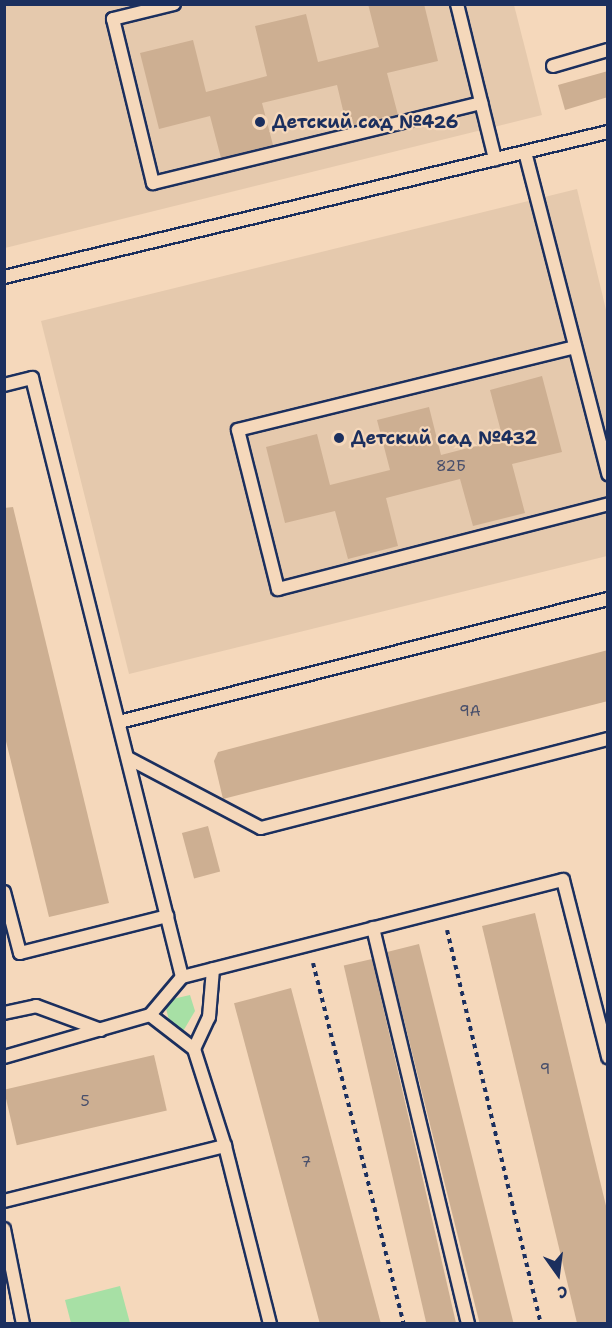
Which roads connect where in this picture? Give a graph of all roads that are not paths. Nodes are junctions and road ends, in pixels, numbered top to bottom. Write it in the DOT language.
graph roads {
  1 [pos="174,4"];
  2 [pos="457,4"];
  3 [pos="608,50"];
  4 [pos="553,66"];
  5 [pos="481,104"];
  6 [pos="608,132"];
  7 [pos="525,152"];
  8 [pos="495,159"];
  9 [pos="4,277"];
  10 [pos="575,347"];
  11 [pos="4,385"];
  12 [pos="608,474"];
  13 [pos="608,504"];
  14 [pos="608,599"];
  15 [pos="119,723"];
  16 [pos="608,739"];
  17 [pos="128,758"];
  18 [pos="4,892"];
  19 [pos="167,915"];
  20 [pos="374,928"];
  21 [pos="213,969"];
  22 [pos="182,977"];
  23 [pos="602,1010"];
  24 [pos="4,1013"];
  25 [pos="150,1015"];
  26 [pos="101,1030"];
  27 [pos="194,1049"];
  28 [pos="4,1057"];
  29 [pos="608,1057"];
  30 [pos="225,1146"];
  31 [pos="4,1201"];
  32 [pos="4,1229"];
  33 [pos="23,1323"];
  34 [pos="270,1323"];
  35 [pos="468,1323"];
  1 -- 5 [label="lane"];
  2 -- 5 [label="lane"];
  3 -- 4 [label="lane"];
  5 -- 8 [label="lane"];
  6 -- 7 [label="lane"];
  7 -- 8 [label="lane"];
  7 -- 10 [label="lane"];
  8 -- 9 [label="lane"];
  10 -- 12 [label="lane"];
  10 -- 13 [label="lane"];
  11 -- 15 [label="lane"];
  14 -- 15 [label="lane"];
  15 -- 17 [label="lane"];
  16 -- 17 [label="lane"];
  17 -- 19 [label="lane"];
  18 -- 19 [label="lane"];
  19 -- 22 [label="lane"];
  20 -- 21 [label="lane"];
  20 -- 23 [label="lane"];
  20 -- 35 [label="lane"];
  21 -- 22 [label="lane"];
  21 -- 27 [label="lane"];
  22 -- 25 [label="lane"];
  23 -- 29 [label="lane"];
  24 -- 26 [label="lane"];
  25 -- 26 [label="lane"];
  25 -- 27 [label="lane"];
  26 -- 28 [label="lane"];
  27 -- 30 [label="lane"];
  30 -- 31 [label="lane"];
  30 -- 34 [label="lane"];
  32 -- 33 [label="lane"];
}
